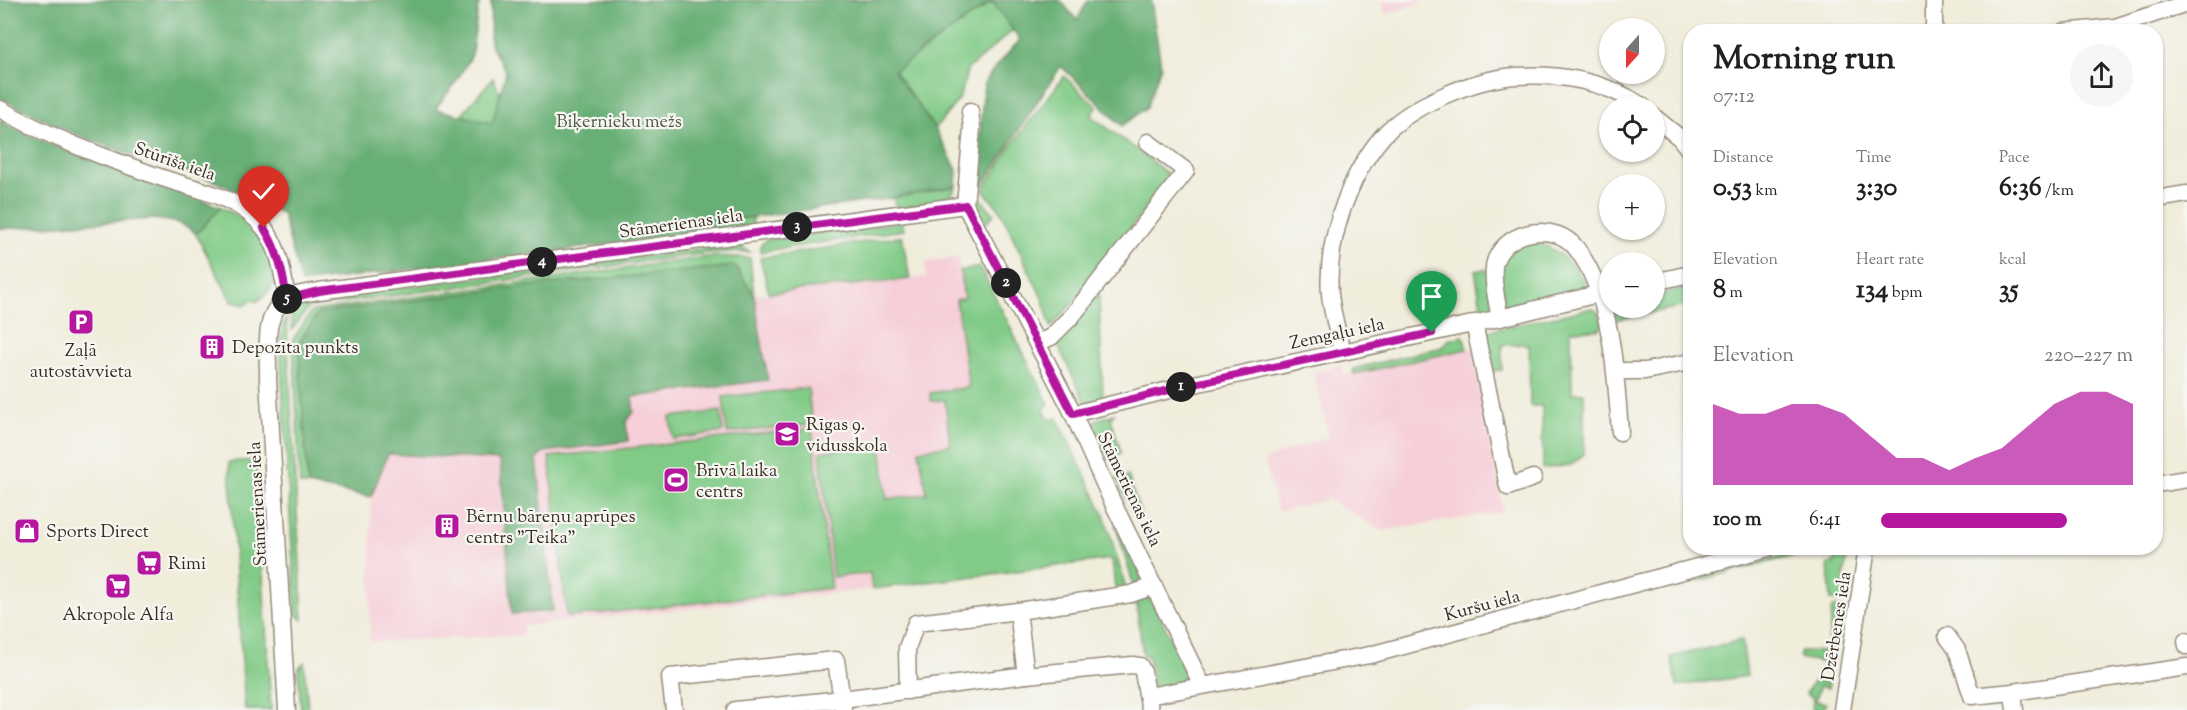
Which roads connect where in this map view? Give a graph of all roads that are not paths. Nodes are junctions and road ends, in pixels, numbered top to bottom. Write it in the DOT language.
graph roads {
  1 [pos="1934,0"];
  2 [pos="2187,3"];
  3 [pos="1934,24"];
  4 [pos="2124,24"];
  5 [pos="1624,96"];
  6 [pos="0,109"];
  7 [pos="970,111"];
  8 [pos="1665,126"];
  9 [pos="1148,142"];
  10 [pos="1683,142"];
  11 [pos="2187,194"];
  12 [pos="2163,198"];
  13 [pos="966,205"];
  14 [pos="1683,276"];
  15 [pos="1665,280"];
  16 [pos="1599,283"];
  17 [pos="1599,293"];
  18 [pos="287,299"];
  19 [pos="1500,318"];
  20 [pos="1609,318"];
  21 [pos="1474,323"];
  22 [pos="1037,343"];
  23 [pos="1342,352"];
  24 [pos="1683,363"];
  25 [pos="1616,371"];
  26 [pos="1073,414"];
  27 [pos="1620,432"];
  28 [pos="1533,478"];
  29 [pos="2187,479"];
  30 [pos="2163,483"];
  31 [pos="1742,555"];
  32 [pos="1867,555"];
  33 [pos="1154,586"];
  34 [pos="1018,611"];
  35 [pos="1947,636"];
  36 [pos="2186,641"];
  37 [pos="2187,646"];
  38 [pos="2187,667"];
  39 [pos="1026,675"];
  40 [pos="1202,685"];
  41 [pos="908,691"];
  42 [pos="2013,692"];
  43 [pos="1149,703"];
  44 [pos="842,704"];
  45 [pos="287,710"];
  46 [pos="674,710"];
  47 [pos="735,710"];
  48 [pos="1842,710"];
  49 [pos="2015,710"];
  1 -- 3 [label="street"];
  2 -- 4 [label="street"];
  5 -- 23 [label="street"];
  6 -- 18 [label="street, Stūrīša iela"];
  7 -- 13 [label="street"];
  8 -- 10 [label="street"];
  9 -- 22 [label="street"];
  11 -- 12 [label="street"];
  13 -- 18 [label="street, Stāmerienas iela"];
  13 -- 22 [label="street, Stāmerienas iela"];
  14 -- 15 [label="street"];
  16 -- 19 [label="street"];
  17 -- 19 [label="street, Zemgaļu iela"];
  18 -- 45 [label="street, Stāmerienas iela"];
  19 -- 21 [label="street, Zemgaļu iela"];
  20 -- 25 [label="street"];
  21 -- 23 [label="street, Zemgaļu iela"];
  21 -- 28 [label="street"];
  22 -- 26 [label="street, Stāmerienas iela"];
  23 -- 26 [label="street, Zemgaļu iela"];
  24 -- 25 [label="street"];
  25 -- 27 [label="street"];
  26 -- 33 [label="street, Stāmerienas iela"];
  29 -- 30 [label="street"];
  31 -- 40 [label="street, Kuršu iela"];
  32 -- 48 [label="street, Dzērbenes iela"];
  33 -- 34 [label="street"];
  33 -- 40 [label="street, Stāmerienas iela"];
  34 -- 39 [label="street"];
  34 -- 41 [label="street"];
  35 -- 42 [label="street"];
  36 -- 37 [label="street"];
  38 -- 42 [label="street"];
  39 -- 41 [label="street"];
  39 -- 43 [label="street"];
  40 -- 43 [label="street, Kuršu iela"];
  41 -- 44 [label="street"];
  42 -- 49 [label="street"];
  44 -- 46 [label="street"];
  44 -- 47 [label="street"];
}
